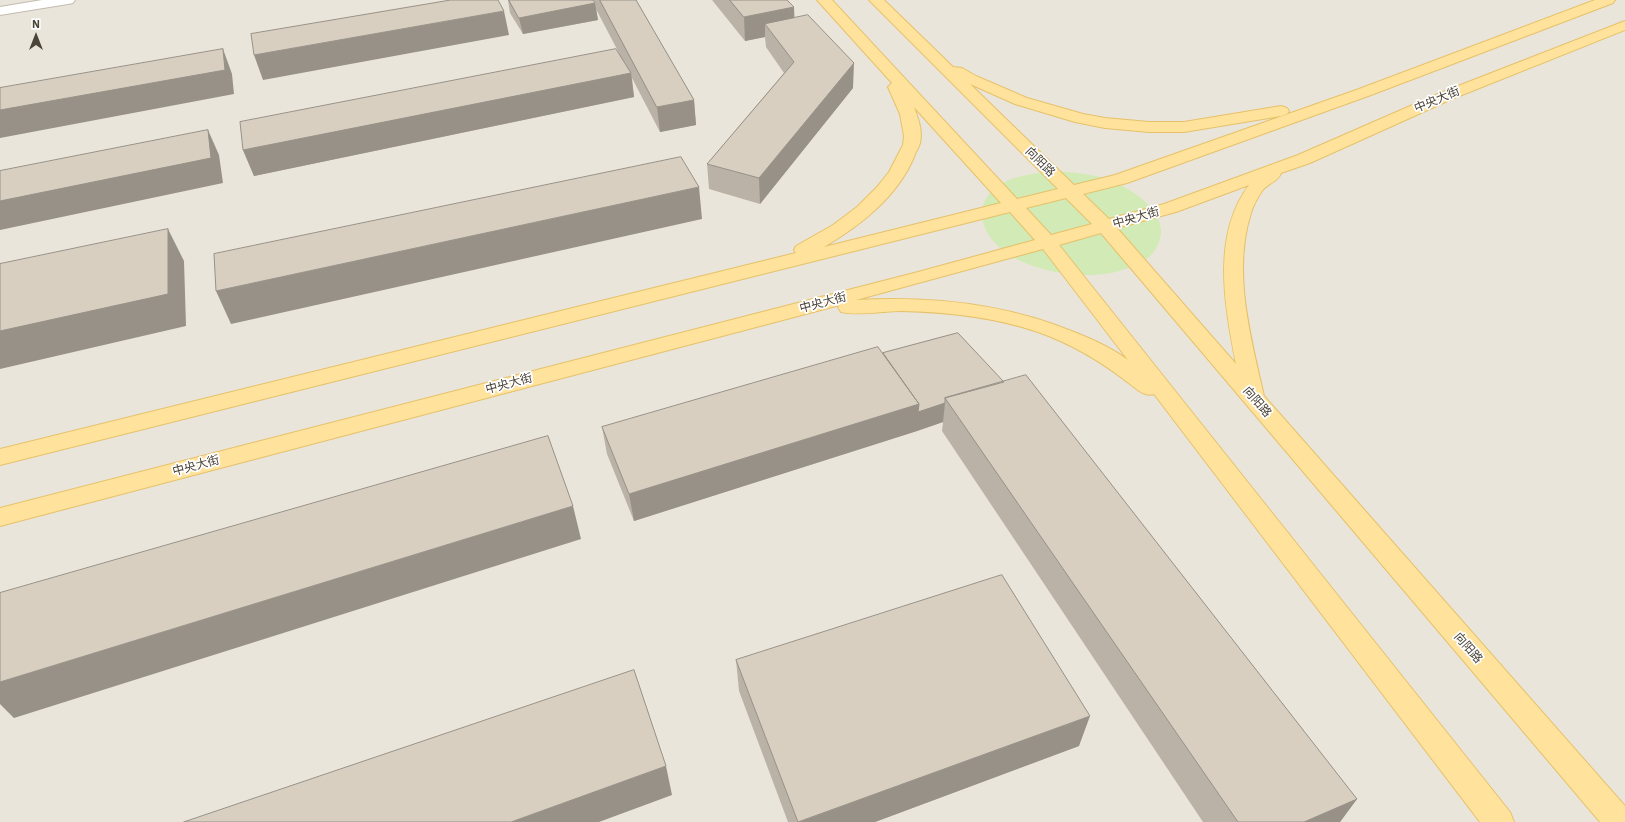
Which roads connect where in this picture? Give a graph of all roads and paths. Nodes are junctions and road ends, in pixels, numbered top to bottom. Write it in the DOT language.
graph roads {
  1 [pos="68,0"];
  2 [pos="824,0"];
  3 [pos="876,0"];
  4 [pos="1608,0"];
  5 [pos="0,10"];
  6 [pos="1625,25"];
  7 [pos="936,59"];
  8 [pos="885,67"];
  9 [pos="1334,103"];
  10 [pos="1280,168"];
  11 [pos="1069,192"];
  12 [pos="1013,206"];
  13 [pos="1105,226"];
  14 [pos="1047,242"];
  15 [pos="763,268"];
  16 [pos="774,316"];
  17 [pos="1254,400"];
  18 [pos="1183,418"];
  19 [pos="0,457"];
  20 [pos="0,517"];
  21 [pos="1499,822"];
  22 [pos="1619,822"];
  1 -- 5 [label="street"];
  2 -- 8 [label="main road"];
  3 -- 7 [label="main road, 向阳路"];
  4 -- 9 [label="main road"];
  6 -- 10 [label="main road, 中央大街"];
  7 -- 9 [label="main road"];
  7 -- 11 [label="main road, 向阳路"];
  8 -- 12 [label="main road"];
  8 -- 15 [label="main road"];
  9 -- 11 [label="main road"];
  10 -- 13 [label="main road, 中央大街"];
  10 -- 17 [label="main road"];
  11 -- 12 [label="main road"];
  11 -- 13 [label="main road, 向阳路"];
  12 -- 14 [label="main road"];
  12 -- 15 [label="main road"];
  13 -- 14 [label="main road, 中央大街"];
  13 -- 17 [label="main road, 向阳路"];
  14 -- 16 [label="main road, 中央大街"];
  14 -- 18 [label="main road"];
  15 -- 19 [label="main road"];
  16 -- 18 [label="main road"];
  16 -- 20 [label="main road, 中央大街"];
  17 -- 22 [label="main road, 向阳路"];
  18 -- 21 [label="main road"];
}
